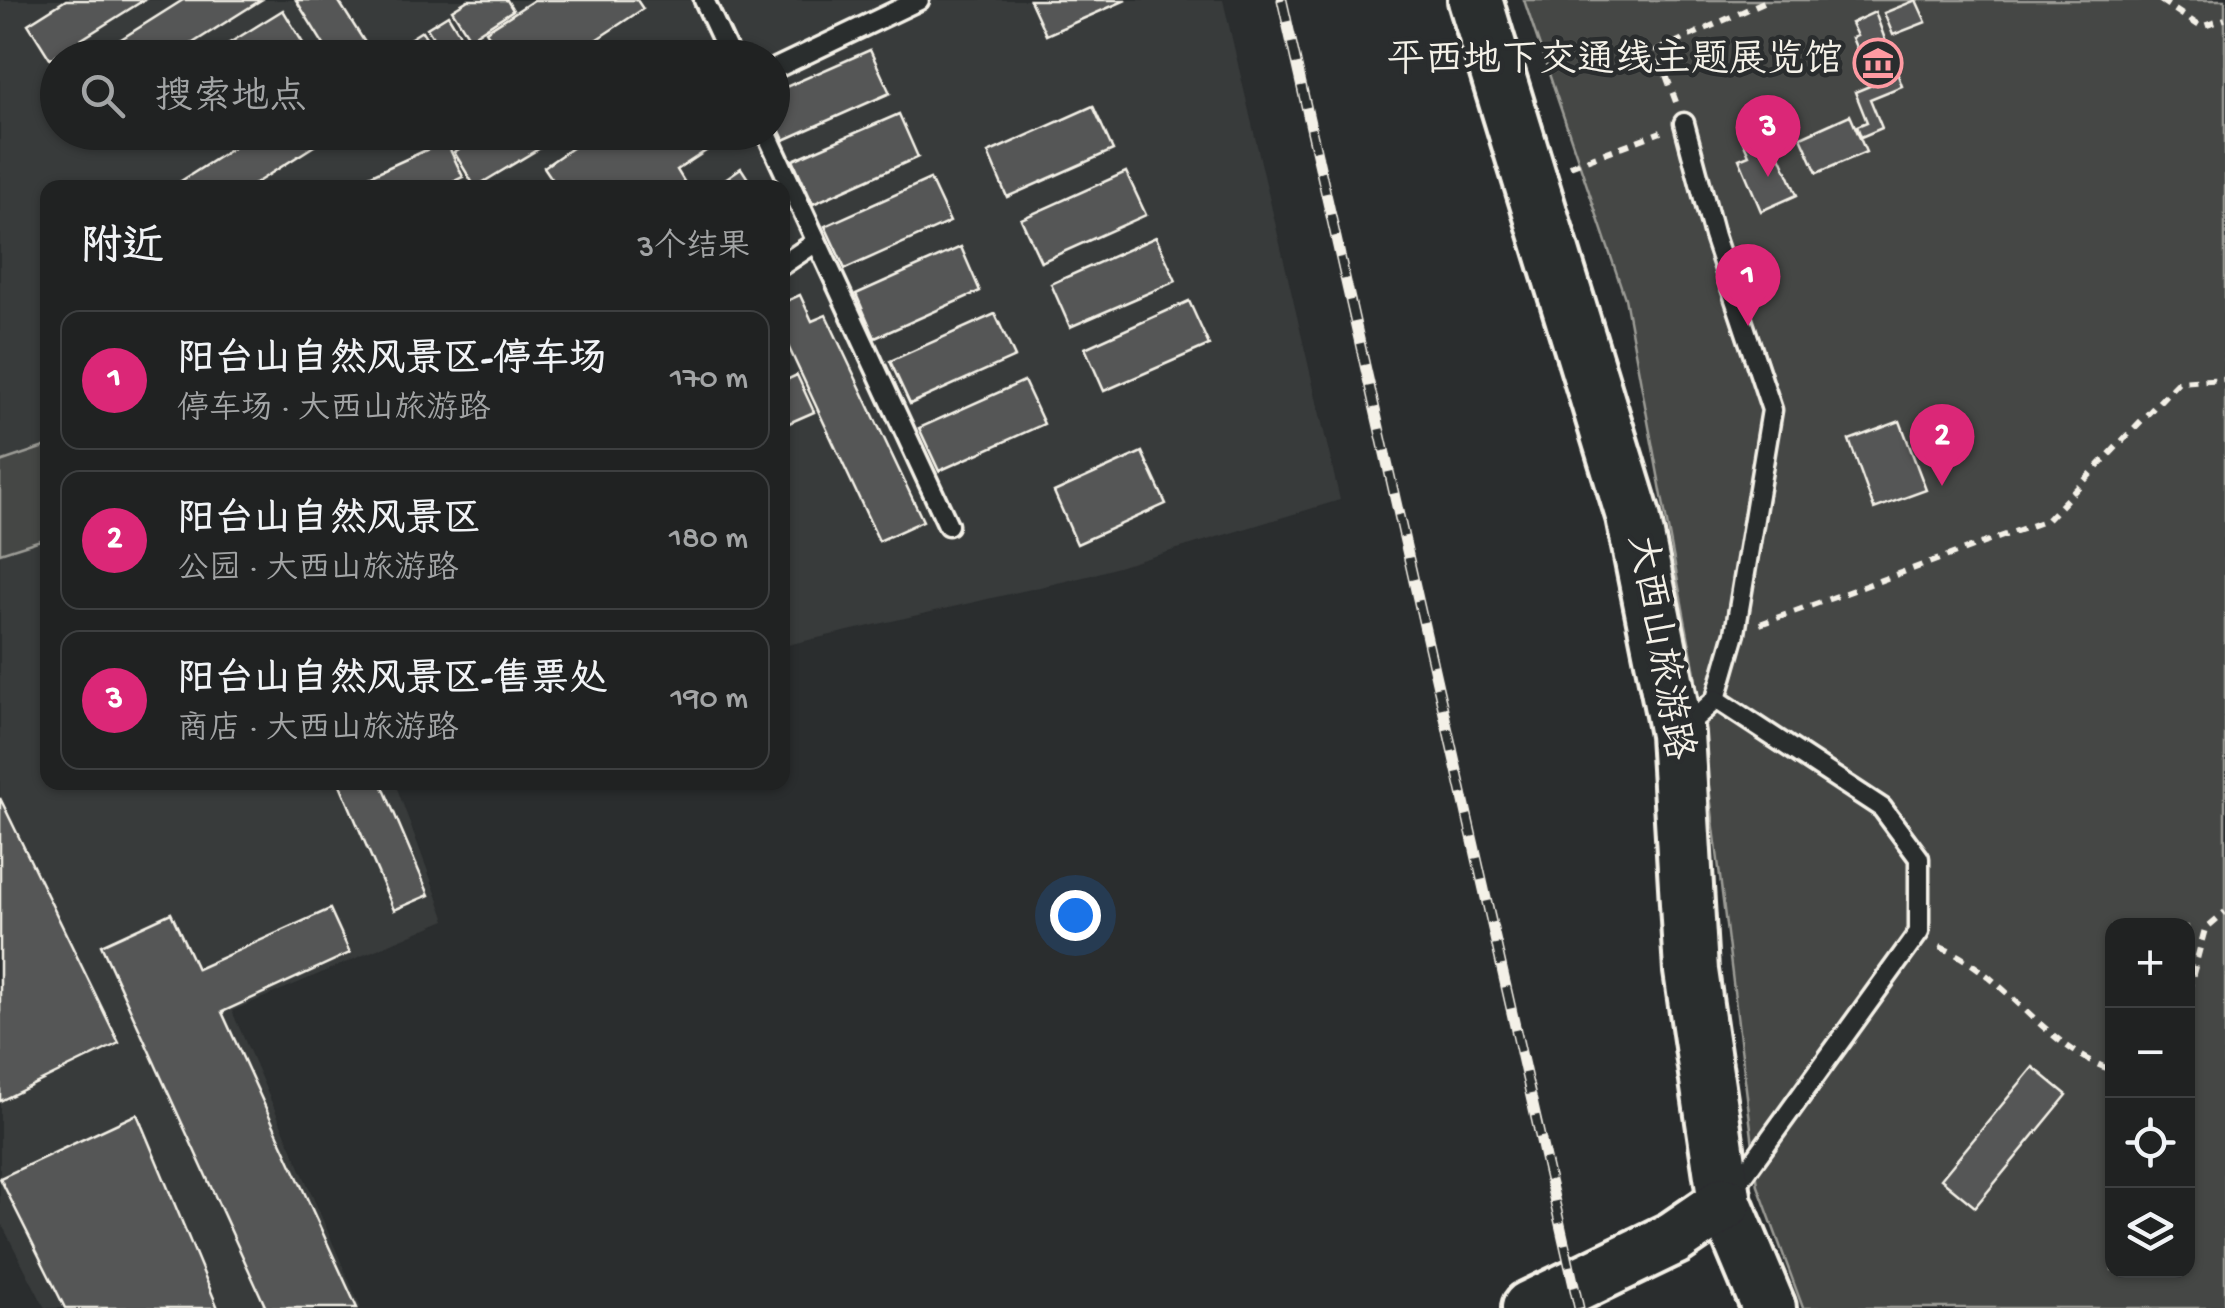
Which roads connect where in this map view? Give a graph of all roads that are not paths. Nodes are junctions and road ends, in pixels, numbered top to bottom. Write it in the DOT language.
graph roads {
  1 [pos="704,0"];
  2 [pos="919,0"];
  3 [pos="1476,0"];
  4 [pos="723,40"];
  5 [pos="790,61"];
  6 [pos="1684,123"];
  7 [pos="774,150"];
  8 [pos="788,180"];
  9 [pos="790,185"];
  10 [pos="816,242"];
  11 [pos="790,260"];
  12 [pos="948,525"];
  13 [pos="1716,699"];
  14 [pos="1677,734"];
  15 [pos="1726,1202"];
  16 [pos="1529,1308"];
  17 [pos="1769,1308"];
  1 -- 4 [label="lane"];
  2 -- 5 [label="lane"];
  3 -- 14 [label="street, 大西山旅游路"];
  6 -- 13 [label="lane"];
  7 -- 8 [label="lane"];
  9 -- 10 [label="lane"];
  10 -- 11 [label="lane"];
  10 -- 12 [label="lane"];
  13 -- 14 [label="lane"];
  13 -- 15 [label="lane"];
  14 -- 15 [label="street, 大西山旅游路"];
  15 -- 16 [label="street"];
  15 -- 17 [label="street, 大西山旅游路"];
}
